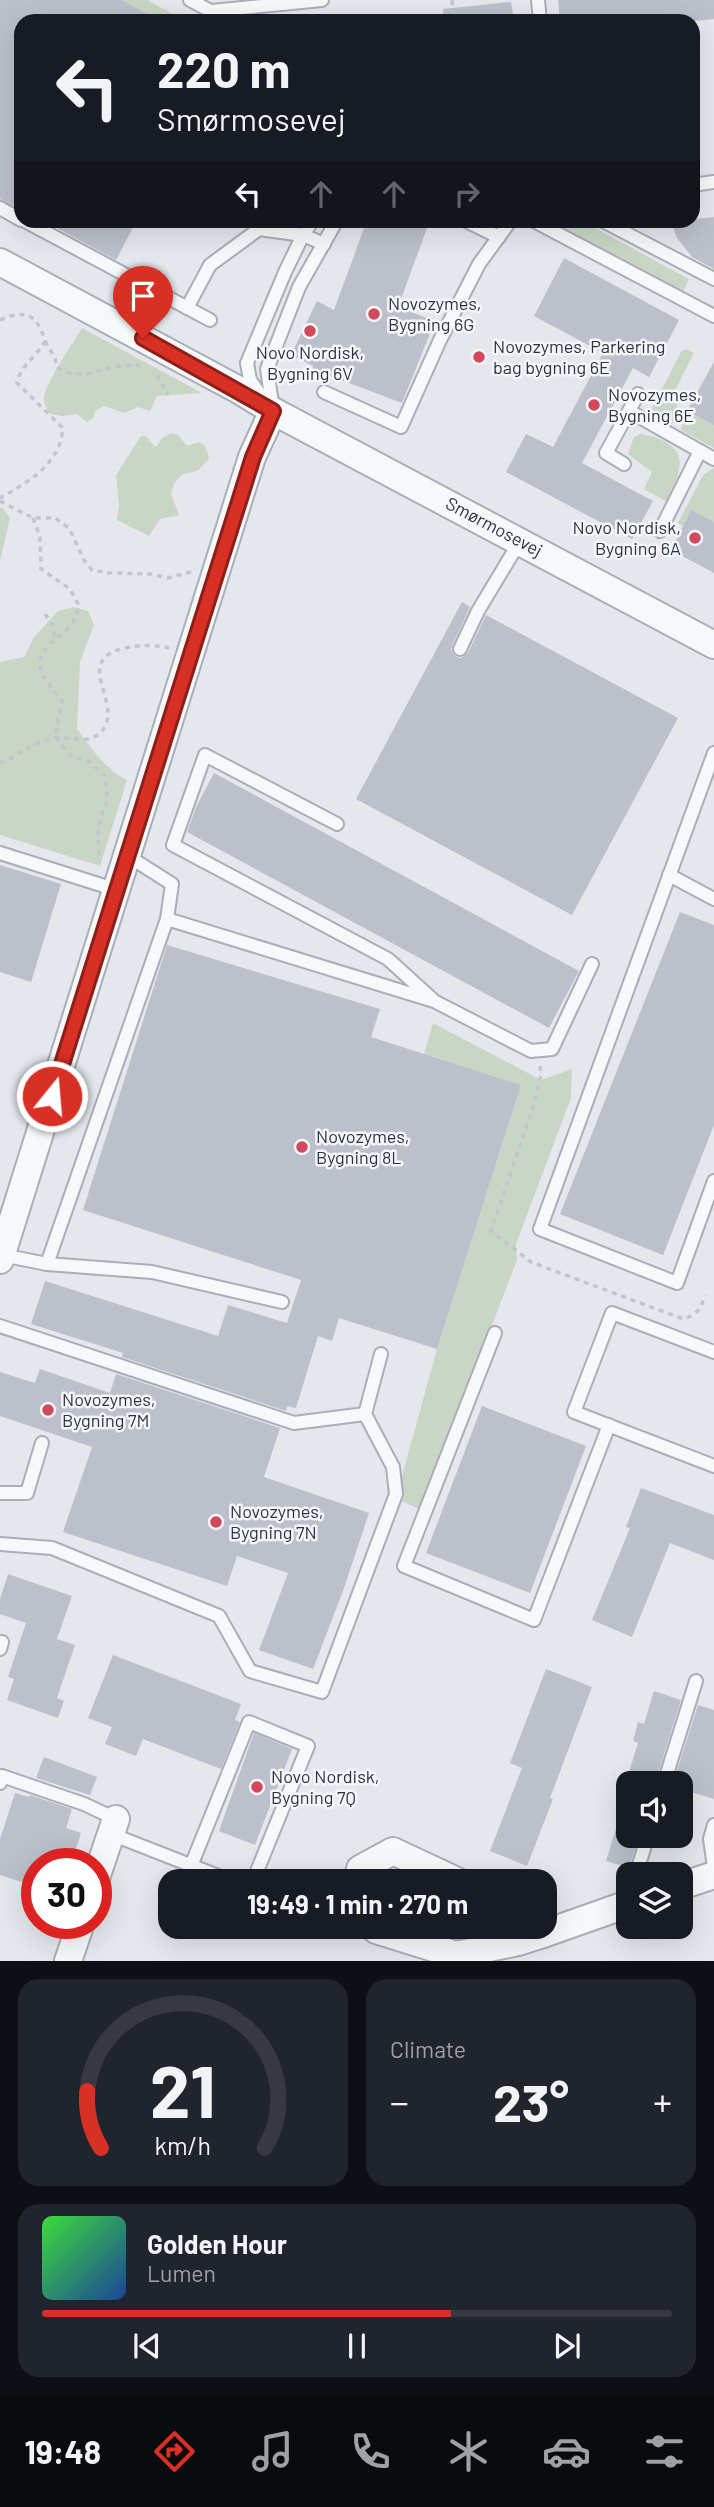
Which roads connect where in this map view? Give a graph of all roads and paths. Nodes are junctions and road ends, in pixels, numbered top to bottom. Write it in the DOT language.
graph roads {
  1 [pos="190,0"];
  2 [pos="322,0"];
  3 [pos="212,11"];
  4 [pos="217,14"];
  5 [pos="37,228"];
  6 [pos="308,228"];
  7 [pos="333,228"];
  8 [pos="482,228"];
  9 [pos="505,228"];
  10 [pos="547,228"];
  11 [pos="616,228"];
  12 [pos="303,235"];
  13 [pos="499,236"];
  14 [pos="324,244"];
  15 [pos="0,262"];
  16 [pos="714,279"];
  17 [pos="187,307"];
  18 [pos="714,316"];
  19 [pos="0,320"];
  20 [pos="210,320"];
  21 [pos="45,341"];
  22 [pos="324,392"];
  23 [pos="638,394"];
  24 [pos="168,395"];
  25 [pos="273,411"];
  26 [pos="629,411"];
  27 [pos="700,452"];
  28 [pos="714,459"];
  29 [pos="624,464"];
  30 [pos="0,499"];
  31 [pos="33,517"];
  32 [pos="660,531"];
  33 [pos="520,541"];
  34 [pos="217,576"];
  35 [pos="45,614"];
  36 [pos="55,639"];
  37 [pos="714,645"];
  38 [pos="460,649"];
  39 [pos="192,654"];
  40 [pos="55,737"];
  41 [pos="714,753"];
  42 [pos="0,763"];
  43 [pos="337,824"];
  44 [pos="0,853"];
  45 [pos="669,875"];
  46 [pos="122,876"];
  47 [pos="714,899"];
  48 [pos="167,919"];
  49 [pos="592,964"];
  50 [pos="434,1000"];
  51 [pos="552,1049"];
  52 [pos="714,1181"];
  53 [pos="1,1257"];
  54 [pos="47,1264"];
  55 [pos="705,1296"];
  56 [pos="282,1302"];
  57 [pos="0,1326"];
  58 [pos="495,1333"];
  59 [pos="714,1352"];
  60 [pos="381,1354"];
  61 [pos="365,1414"];
  62 [pos="610,1425"];
  63 [pos="42,1443"];
  64 [pos="714,1466"];
  65 [pos="0,1493"];
  66 [pos="0,1544"];
  67 [pos="696,1681"];
  68 [pos="668,1771"];
  69 [pos="0,1783"];
  70 [pos="714,1825"];
  71 [pos="114,1826"];
  72 [pos="106,1848"];
  73 [pos="191,1866"];
  74 [pos="714,1867"];
  75 [pos="199,1869"];
  76 [pos="258,1869"];
  77 [pos="360,1869"];
  78 [pos="431,1869"];
  79 [pos="714,1875"];
  80 [pos="693,1882"];
  81 [pos="616,1908"];
  82 [pos="557,1925"];
  83 [pos="76,1939"];
  84 [pos="405,1939"];
  85 [pos="523,1939"];
  86 [pos="68,1961"];
  1 -- 3 [label="lane"];
  2 -- 3 [label="lane"];
  3 -- 4 [label="lane"];
  5 -- 17 [label="lane"];
  6 -- 12 [label="lane, Smørmosevej"];
  7 -- 14 [label="lane"];
  8 -- 13 [label="lane"];
  9 -- 13 [label="lane"];
  10 -- 18 [label="lane"];
  11 -- 16 [label="lane"];
  12 -- 14 [label="lane"];
  12 -- 17 [label="lane"];
  12 -- 25 [label="lane, Smørmosevej"];
  13 -- 22 [label="lane"];
  14 -- 25 [label="lane"];
  15 -- 25 [label="street, Smørmosevej"];
  17 -- 20 [label="lane"];
  19 -- 21 [label="path"];
  21 -- 24 [label="path"];
  21 -- 30 [label="path"];
  23 -- 26 [label="lane"];
  25 -- 33 [label="street, Smørmosevej"];
  25 -- 34 [label="street"];
  26 -- 27 [label="lane"];
  26 -- 29 [label="lane"];
  27 -- 28 [label="lane"];
  27 -- 32 [label="lane"];
  30 -- 31 [label="path"];
  31 -- 34 [label="path"];
  31 -- 36 [label="path"];
  33 -- 37 [label="street, Smørmosevej"];
  33 -- 38 [label="lane"];
  34 -- 39 [label="street"];
  35 -- 36 [label="path"];
  36 -- 40 [label="path"];
  39 -- 40 [label="path"];
  39 -- 46 [label="street"];
  40 -- 42 [label="path"];
  40 -- 46 [label="path"];
  41 -- 45 [label="lane"];
  43 -- 50 [label="lane"];
  44 -- 46 [label="lane"];
  45 -- 47 [label="lane"];
  45 -- 52 [label="lane"];
  46 -- 48 [label="lane"];
  46 -- 53 [label="street"];
  48 -- 50 [label="lane"];
  48 -- 54 [label="lane"];
  49 -- 51 [label="lane"];
  50 -- 51 [label="lane"];
  51 -- 55 [label="path"];
  53 -- 54 [label="lane"];
  54 -- 56 [label="lane"];
  57 -- 61 [label="lane"];
  58 -- 62 [label="lane"];
  59 -- 62 [label="lane"];
  60 -- 61 [label="lane"];
  61 -- 66 [label="lane"];
  62 -- 64 [label="lane"];
  63 -- 65 [label="lane"];
  67 -- 68 [label="lane"];
  69 -- 71 [label="lane"];
  70 -- 74 [label="lane"];
  71 -- 72 [label="street"];
  71 -- 73 [label="lane"];
  73 -- 75 [label="lane"];
  73 -- 76 [label="lane"];
  77 -- 78 [label="street"];
  79 -- 80 [label="street"];
  81 -- 82 [label="street"];
  83 -- 86 [label="street"];
  84 -- 85 [label="street"];
}
